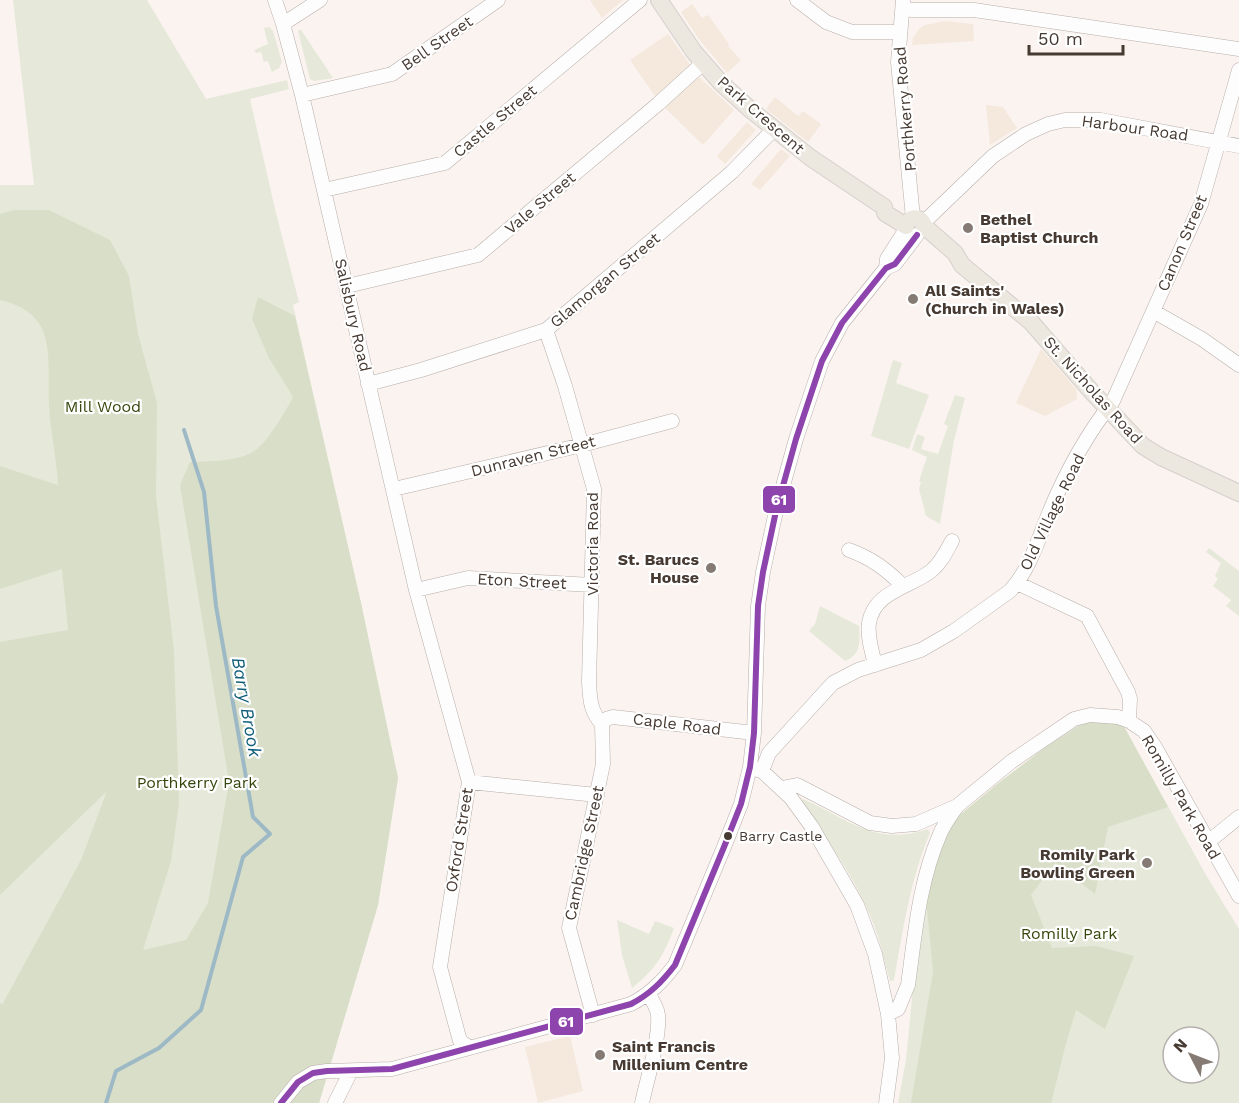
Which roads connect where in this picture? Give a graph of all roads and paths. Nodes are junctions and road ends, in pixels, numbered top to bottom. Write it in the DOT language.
graph roads {
  1 [pos="275,0"];
  2 [pos="320,0"];
  3 [pos="498,0"];
  4 [pos="640,0"];
  5 [pos="659,0"];
  6 [pos="797,0"];
  7 [pos="903,4"];
  8 [pos="283,24"];
  9 [pos="900,32"];
  10 [pos="1239,49"];
  11 [pos="703,63"];
  12 [pos="1239,70"];
  13 [pos="302,95"];
  14 [pos="774,129"];
  15 [pos="1219,141"];
  16 [pos="1239,146"];
  17 [pos="324,190"];
  18 [pos="915,226"];
  19 [pos="347,286"];
  20 [pos="1153,311"];
  21 [pos="546,330"];
  22 [pos="1239,365"];
  23 [pos="368,384"];
  24 [pos="1107,409"];
  25 [pos="672,421"];
  26 [pos="582,445"];
  27 [pos="394,489"];
  28 [pos="1239,493"];
  29 [pos="952,541"];
  30 [pos="849,550"];
  31 [pos="1017,583"];
  32 [pos="592,585"];
  33 [pos="902,585"];
  34 [pos="416,590"];
  35 [pos="428,631"];
  36 [pos="875,664"];
  37 [pos="1129,721"];
  38 [pos="602,724"];
  39 [pos="754,733"];
  40 [pos="756,769"];
  41 [pos="469,782"];
  42 [pos="782,788"];
  43 [pos="597,795"];
  44 [pos="957,806"];
  45 [pos="1239,817"];
  46 [pos="1208,842"];
  47 [pos="1239,896"];
  48 [pos="648,994"];
  49 [pos="888,1014"];
  50 [pos="593,1015"];
  51 [pos="469,1047"];
  52 [pos="351,1071"];
  53 [pos="281,1103"];
  54 [pos="335,1103"];
  55 [pos="642,1103"];
  56 [pos="886,1103"];
  1 -- 8 [label="street, Salisbury Road"];
  2 -- 8 [label="street"];
  3 -- 13 [label="street, Bell Street"];
  4 -- 17 [label="street, Castle Street"];
  5 -- 11 [label="main road, Park Crescent"];
  6 -- 9 [label="street"];
  7 -- 9 [label="street, Porthkerry Road"];
  7 -- 10 [label="street"];
  8 -- 13 [label="street, Salisbury Road"];
  9 -- 18 [label="street, Porthkerry Road"];
  11 -- 14 [label="main road, Park Crescent"];
  11 -- 19 [label="street, Vale Street"];
  12 -- 15 [label="street, Canon Street"];
  13 -- 17 [label="street, Salisbury Road"];
  14 -- 18 [label="main road, Park Crescent"];
  14 -- 21 [label="street, Glamorgan Street"];
  15 -- 16 [label="street, Harbour Road"];
  15 -- 18 [label="street, Harbour Road"];
  15 -- 20 [label="street, Canon Street"];
  17 -- 19 [label="street, Salisbury Road"];
  18 -- 24 [label="main road, St. Nicholas Road"];
  18 -- 39 [label="street, Harbour Road"];
  19 -- 23 [label="street, Salisbury Road"];
  20 -- 22 [label="street"];
  20 -- 24 [label="street, Canon Street"];
  21 -- 23 [label="street, Glamorgan Street"];
  21 -- 26 [label="street, Victoria Road"];
  23 -- 27 [label="street, Salisbury Road"];
  24 -- 28 [label="main road, St. Nicholas Road"];
  24 -- 31 [label="street, Old Village Road"];
  25 -- 26 [label="street, Dunraven Street"];
  26 -- 27 [label="street, Dunraven Street"];
  26 -- 32 [label="street, Victoria Road"];
  27 -- 34 [label="street, Salisbury Road"];
  29 -- 33 [label="street"];
  30 -- 33 [label="street"];
  31 -- 36 [label="street, Old Village Road"];
  31 -- 37 [label="street"];
  32 -- 34 [label="street, Eton Street"];
  32 -- 38 [label="street, Victoria Road"];
  33 -- 36 [label="street"];
  34 -- 35 [label="street, Salisbury Road"];
  35 -- 41 [label="street, Oxford Street"];
  36 -- 40 [label="street, Old Village Road"];
  37 -- 44 [label="street, Romilly Park Road"];
  37 -- 46 [label="street, Romilly Park Road"];
  38 -- 39 [label="street, Caple Road"];
  38 -- 43 [label="street, Cambridge Street"];
  39 -- 40 [label="street, Harbour Road"];
  40 -- 42 [label="street"];
  40 -- 48 [label="street"];
  41 -- 43 [label="street"];
  41 -- 51 [label="street, Oxford Street"];
  42 -- 44 [label="street, Romilly Park Road"];
  42 -- 49 [label="street"];
  43 -- 50 [label="street, Cambridge Street"];
  44 -- 49 [label="street, Romilly Park Road"];
  45 -- 46 [label="street"];
  46 -- 47 [label="street, Romilly Park Road"];
  48 -- 50 [label="street"];
  48 -- 55 [label="street"];
  49 -- 56 [label="street"];
  50 -- 51 [label="street"];
  51 -- 52 [label="street"];
  52 -- 53 [label="street"];
  52 -- 54 [label="street"];
}
